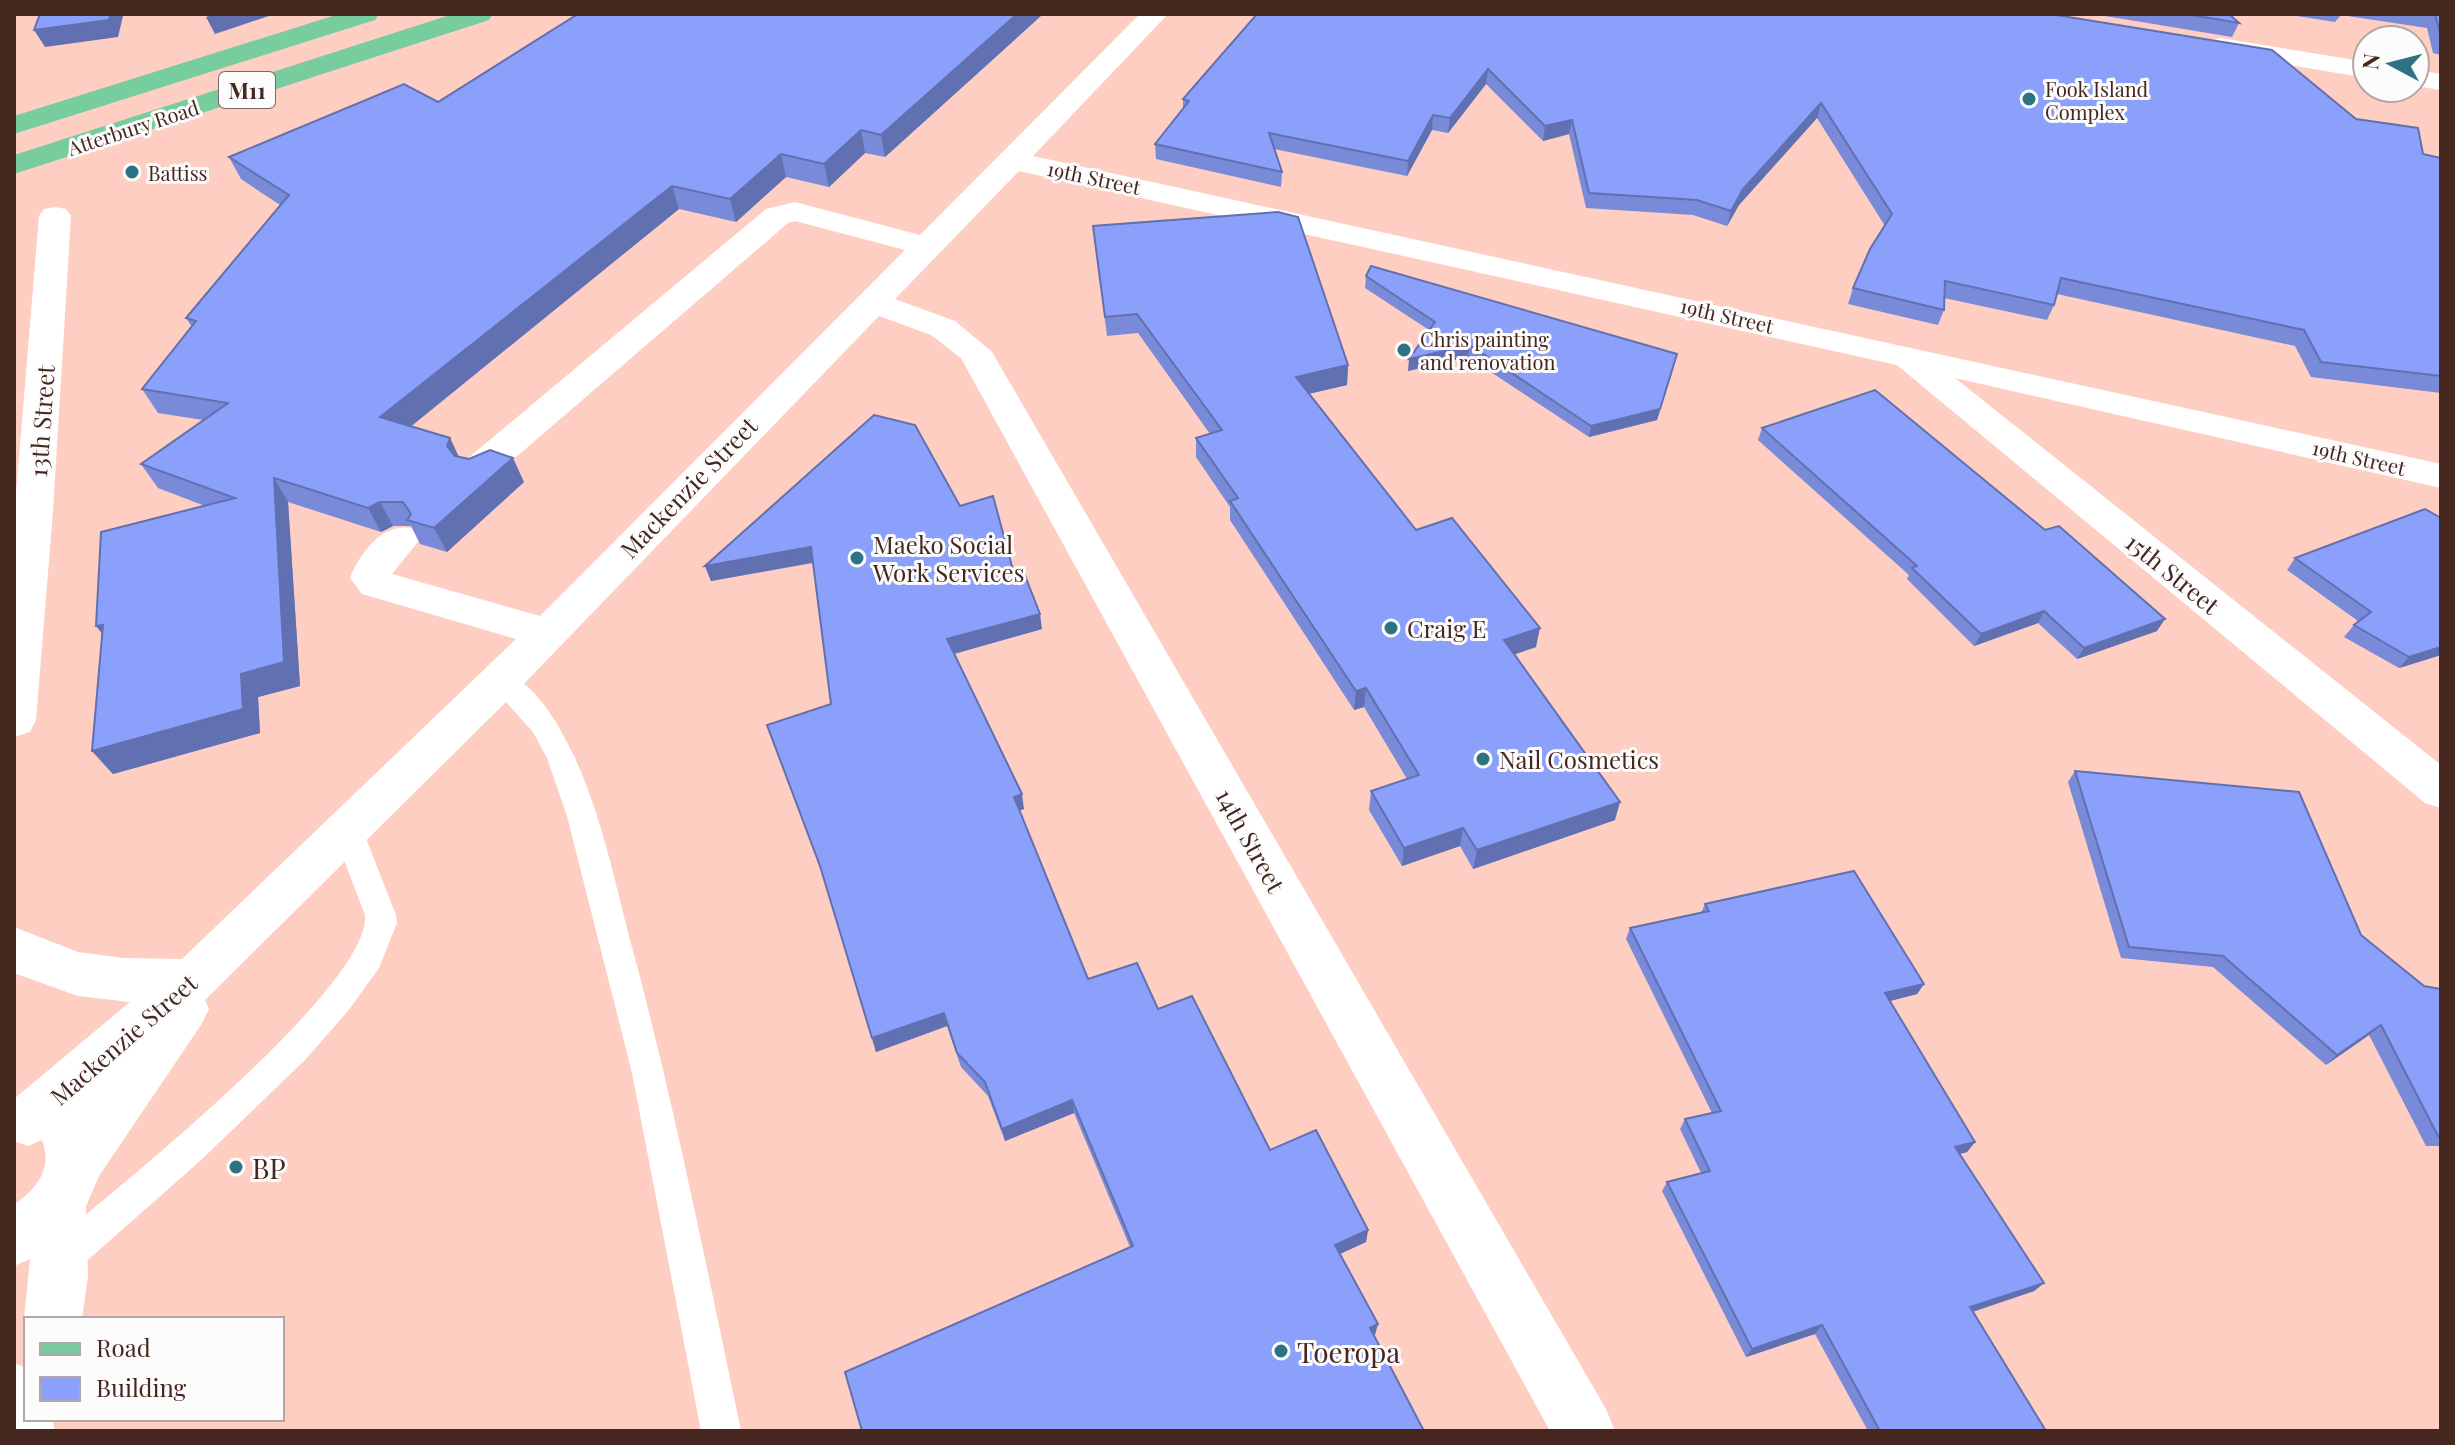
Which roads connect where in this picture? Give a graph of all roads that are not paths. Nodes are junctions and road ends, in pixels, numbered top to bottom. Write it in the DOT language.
graph roads {
  1 [pos="366,14"];
  2 [pos="480,14"];
  3 [pos="1155,14"];
  4 [pos="2196,42"];
  5 [pos="2351,67"];
  6 [pos="23,118"];
  7 [pos="1011,160"];
  8 [pos="14,165"];
  9 [pos="55,216"];
  10 [pos="926,246"];
  11 [pos="870,301"];
  12 [pos="1905,355"];
  13 [pos="480,468"];
  14 [pos="2441,476"];
  15 [pos="401,538"];
  16 [pos="547,633"];
  17 [pos="501,681"];
  18 [pos="14,720"];
  19 [pos="2441,790"];
  20 [pos="348,831"];
  21 [pos="14,948"];
  22 [pos="206,969"];
  23 [pos="18,1118"];
  24 [pos="67,1182"];
  25 [pos="36,1250"];
  26 [pos="53,1317"];
  27 [pos="14,1393"];
  28 [pos="24,1431"];
  29 [pos="721,1431"];
  30 [pos="1584,1431"];
  1 -- 6 [label="main road, Atterbury Road / M11"];
  2 -- 8 [label="main road, Atterbury Road / M11"];
  3 -- 7 [label="street, Mackenzie Street"];
  4 -- 5 [label="street"];
  7 -- 10 [label="street, Mackenzie Street"];
  7 -- 12 [label="street, 19th Street"];
  9 -- 18 [label="street, 13th Street"];
  10 -- 11 [label="street, Mackenzie Street"];
  10 -- 13 [label="street"];
  11 -- 16 [label="street, Mackenzie Street"];
  11 -- 30 [label="street, 14th Street"];
  12 -- 14 [label="street, 19th Street"];
  12 -- 19 [label="street, 15th Street"];
  15 -- 16 [label="street"];
  16 -- 17 [label="street, Mackenzie Street"];
  17 -- 20 [label="street, Mackenzie Street"];
  17 -- 29 [label="lane"];
  20 -- 22 [label="street, Mackenzie Street"];
  20 -- 25 [label="lane"];
  21 -- 22 [label="street"];
  22 -- 23 [label="street, Mackenzie Street"];
  22 -- 24 [label="street, Mackenzie Street"];
  23 -- 24 [label="street"];
  24 -- 25 [label="street"];
  25 -- 26 [label="street"];
  27 -- 28 [label="street"];
}
